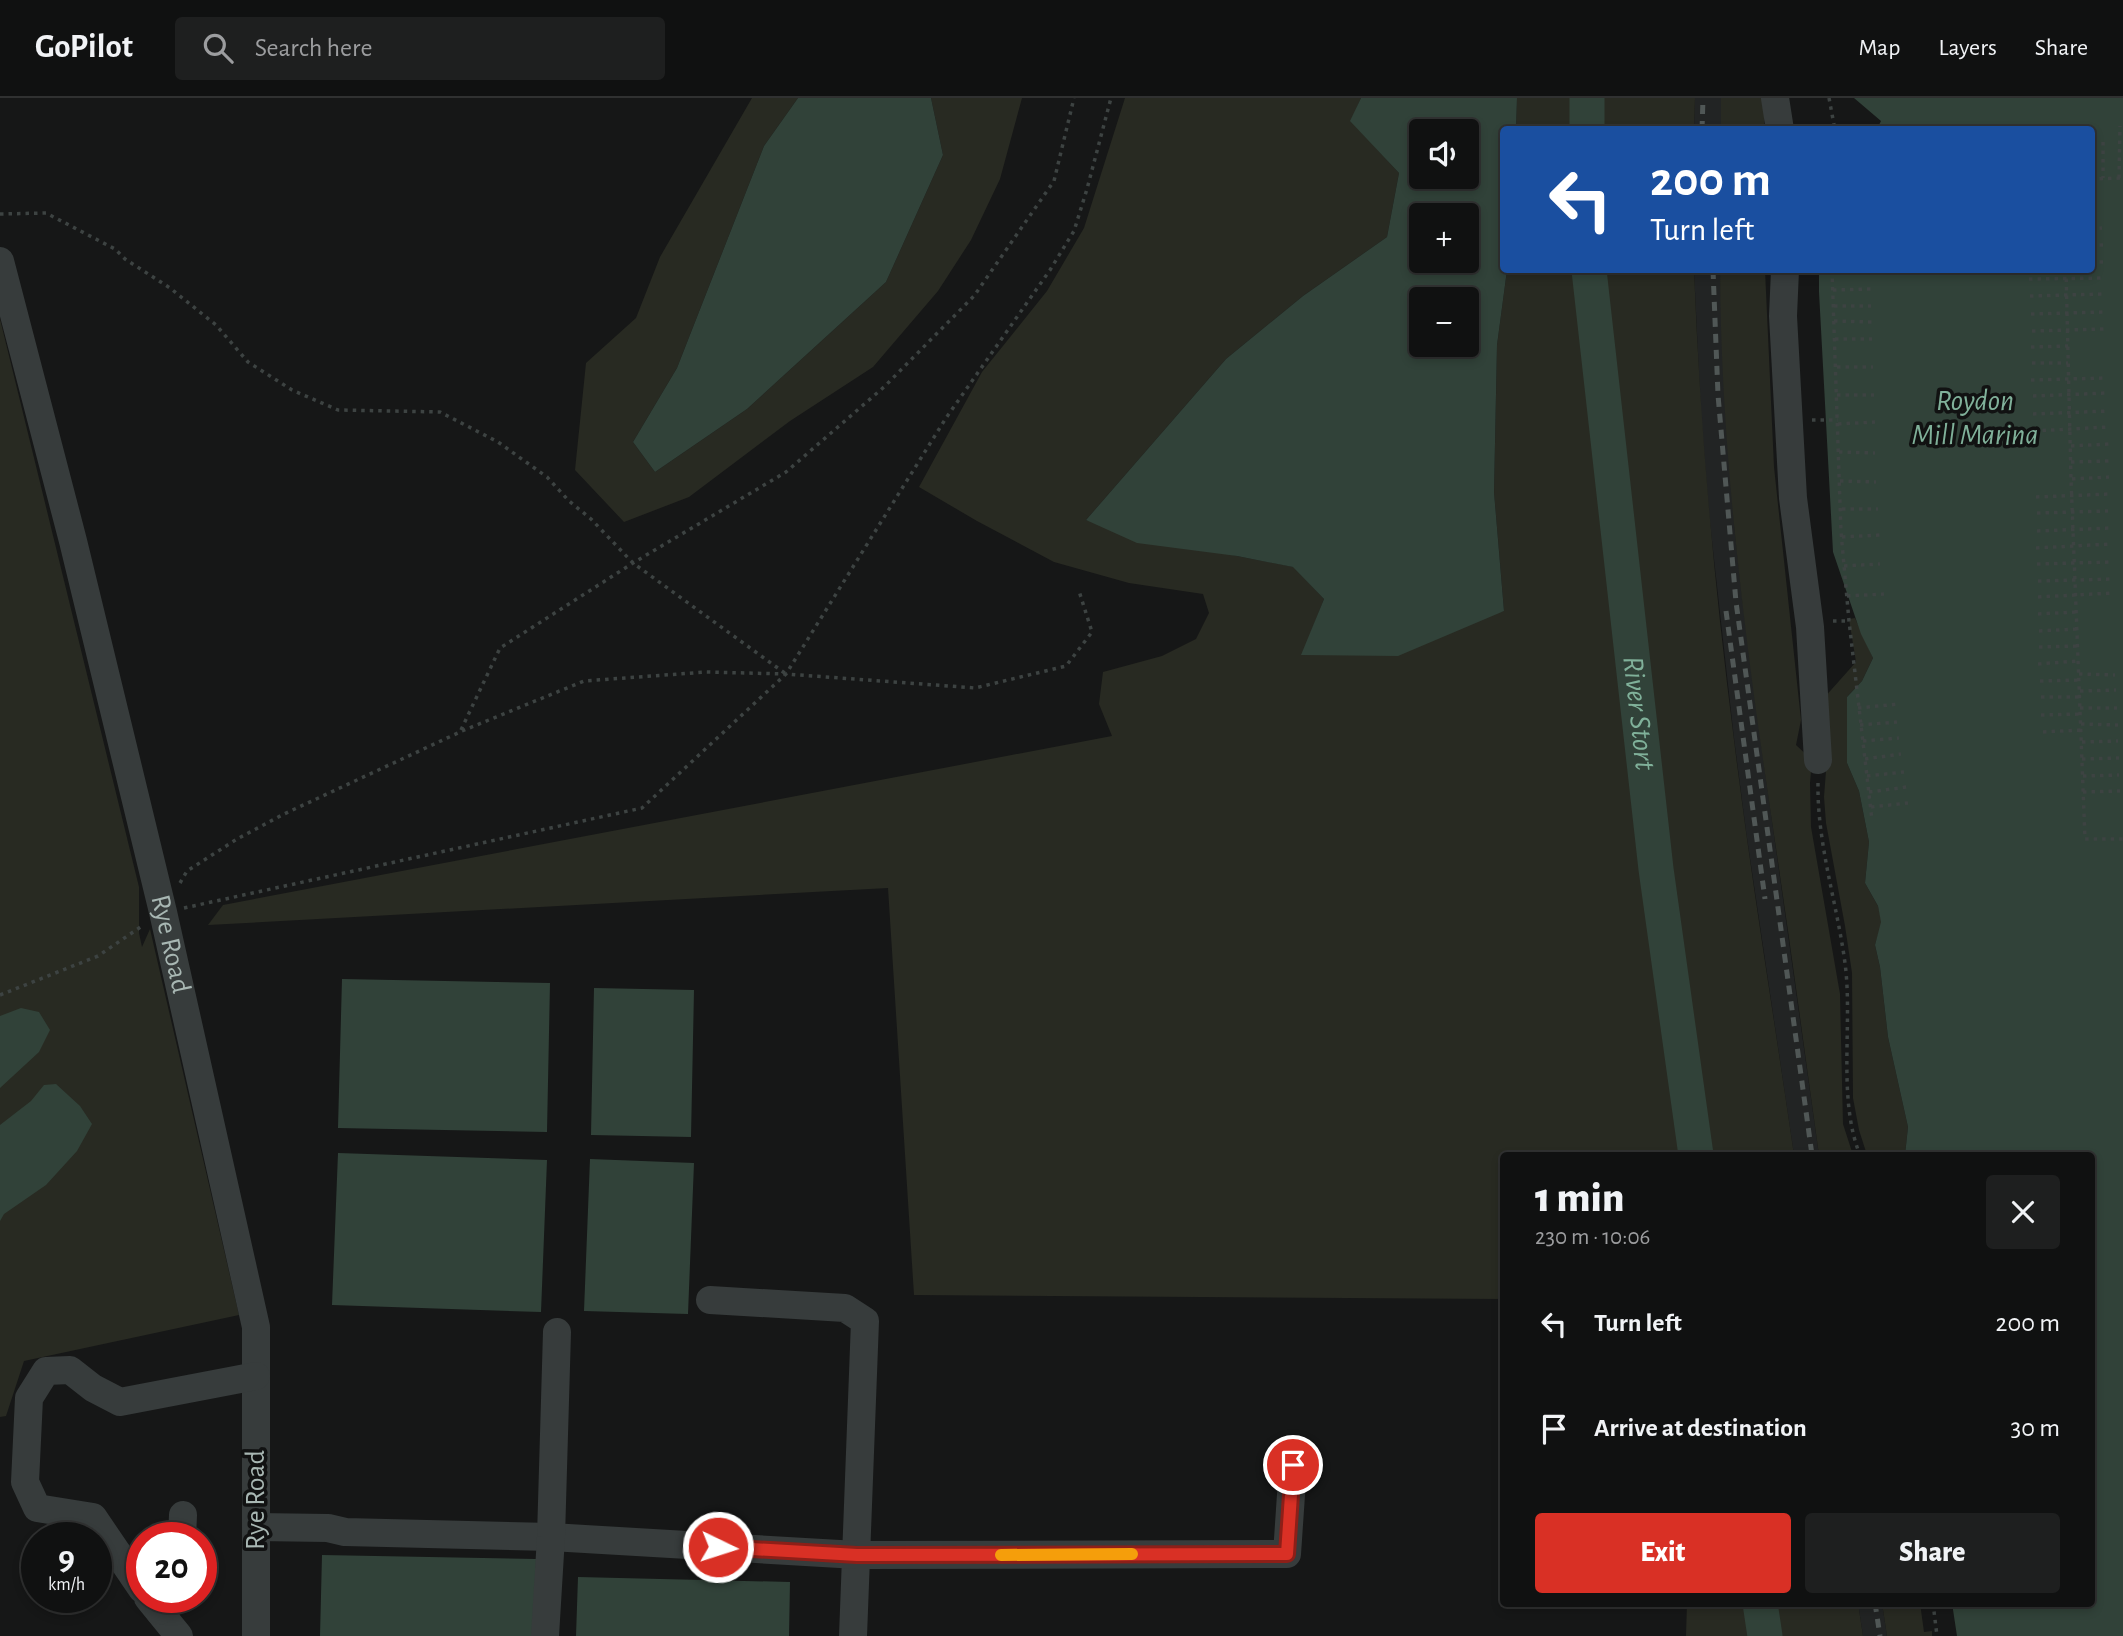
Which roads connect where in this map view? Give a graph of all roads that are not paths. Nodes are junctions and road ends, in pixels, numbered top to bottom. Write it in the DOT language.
graph roads {
  1 [pos="1775,98"];
  2 [pos="1779,126"];
  3 [pos="0,261"];
  4 [pos="1785,273"];
  5 [pos="1818,760"];
  6 [pos="709,1300"];
  7 [pos="557,1332"];
  8 [pos="256,1377"];
  9 [pos="1293,1465"];
  10 [pos="256,1527"];
  11 [pos="551,1536"];
  12 [pos="857,1555"];
  13 [pos="126,1565"];
  14 [pos="168,1613"];
  15 [pos="179,1636"];
  16 [pos="256,1636"];
  17 [pos="545,1636"];
  18 [pos="853,1636"];
  1 -- 2 [label="street"];
  3 -- 8 [label="street, Rye Road"];
  4 -- 5 [label="street"];
  6 -- 12 [label="street"];
  7 -- 11 [label="street"];
  8 -- 10 [label="street, Rye Road"];
  8 -- 13 [label="street"];
  9 -- 12 [label="street"];
  10 -- 11 [label="street"];
  10 -- 16 [label="street, Rye Road"];
  11 -- 12 [label="street"];
  11 -- 17 [label="street"];
  12 -- 18 [label="street"];
  14 -- 15 [label="street"];
}
